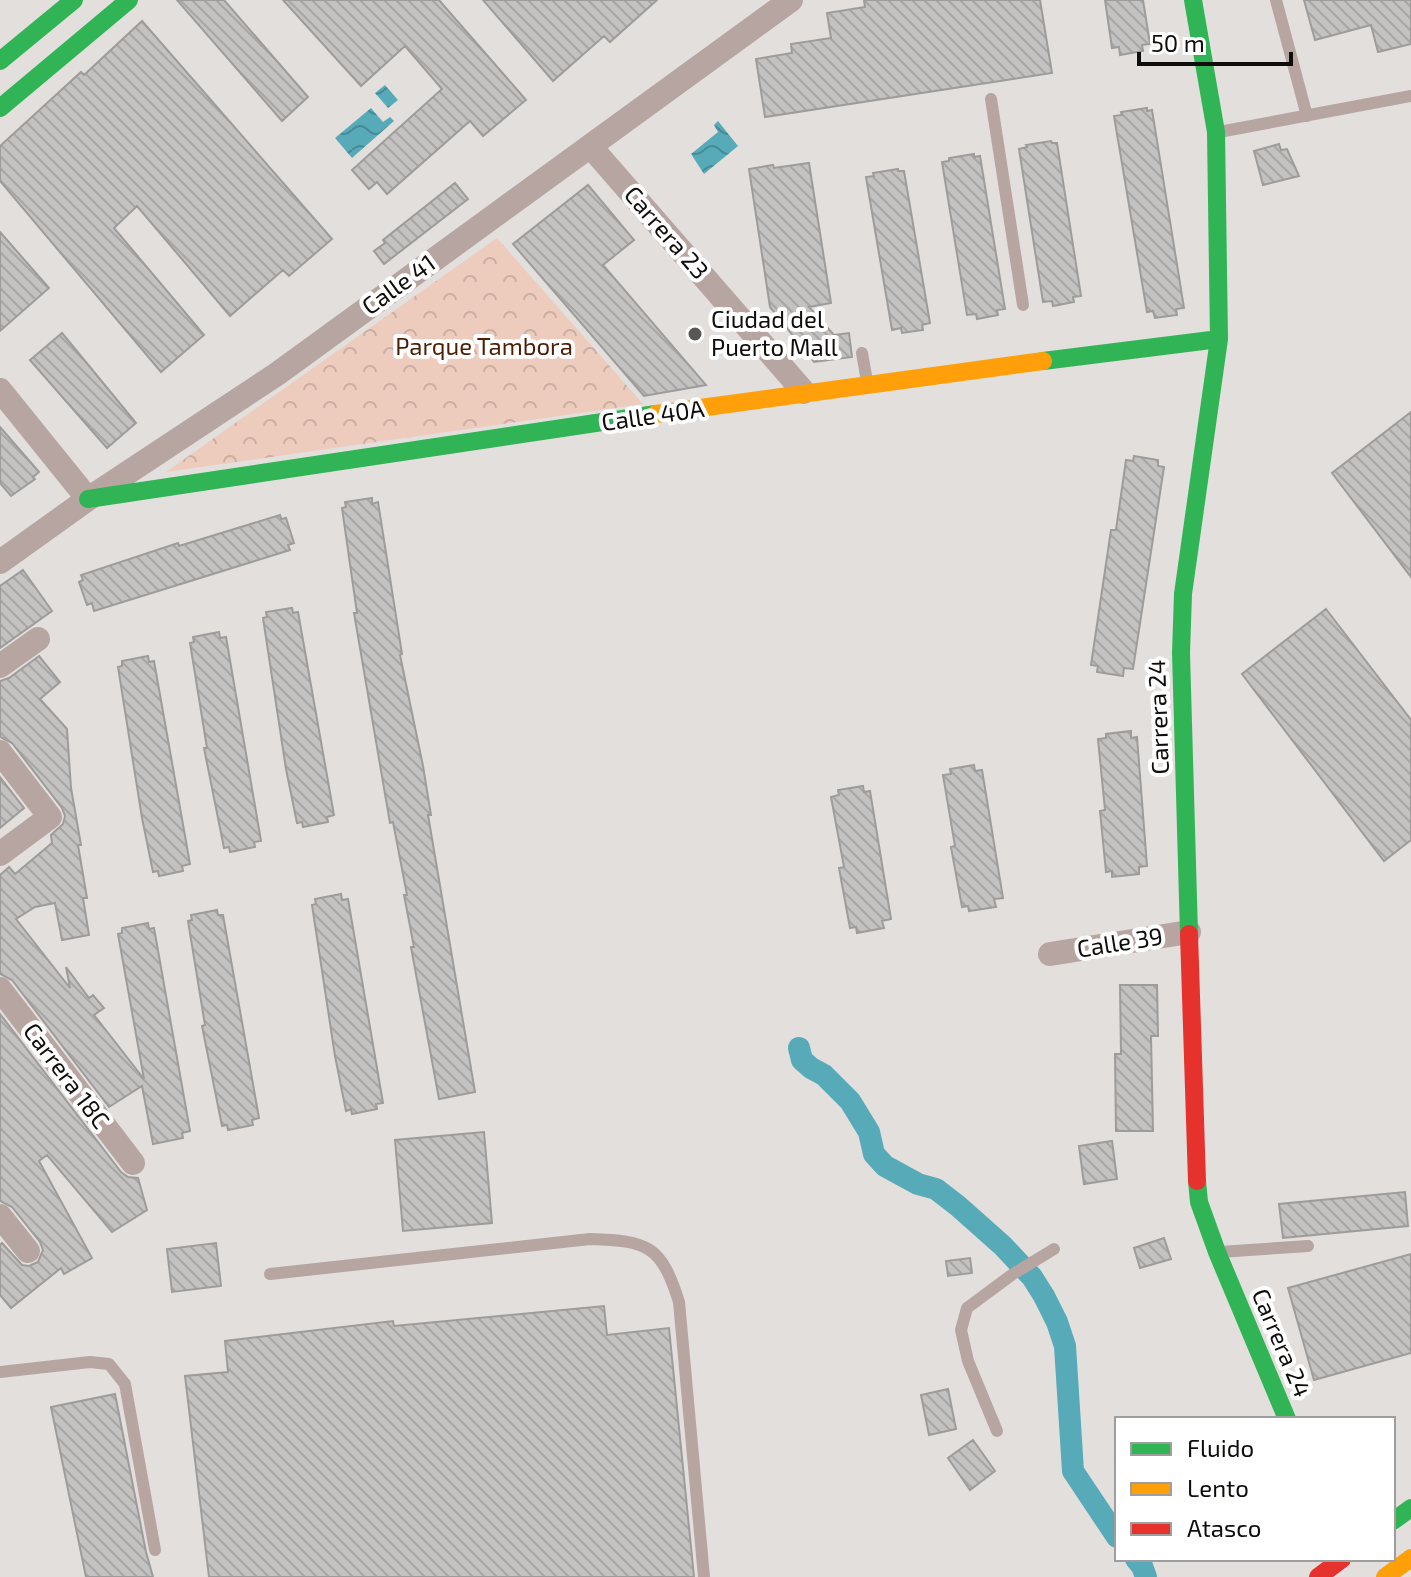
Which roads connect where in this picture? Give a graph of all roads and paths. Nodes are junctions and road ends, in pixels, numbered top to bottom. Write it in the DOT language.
graph roads {
  1 [pos="74,0"];
  2 [pos="129,0"];
  3 [pos="791,0"];
  4 [pos="1193,0"];
  5 [pos="1276,0"];
  6 [pos="0,61"];
  7 [pos="1411,96"];
  8 [pos="991,99"];
  9 [pos="0,108"];
  10 [pos="1307,116"];
  11 [pos="1216,132"];
  12 [pos="591,147"];
  13 [pos="1023,305"];
  14 [pos="1219,339"];
  15 [pos="862,353"];
  16 [pos="867,384"];
  17 [pos="0,390"];
  18 [pos="804,392"];
  19 [pos="88,499"];
  20 [pos="0,562"];
  21 [pos="38,639"];
  22 [pos="0,666"];
  23 [pos="0,752"];
  24 [pos="0,854"];
  25 [pos="1189,932"];
  26 [pos="1050,954"];
  27 [pos="0,989"];
  28 [pos="133,1163"];
  29 [pos="0,1216"];
  30 [pos="1308,1246"];
  31 [pos="1054,1249"];
  32 [pos="28,1251"];
  33 [pos="1217,1252"];
  34 [pos="270,1274"];
  35 [pos="0,1372"];
  36 [pos="1286,1417"];
  37 [pos="997,1431"];
  38 [pos="155,1550"];
  39 [pos="1411,1558"];
  40 [pos="1349,1562"];
  41 [pos="704,1577"];
  42 [pos="1318,1577"];
  43 [pos="1385,1577"];
  1 -- 6 [label="main road"];
  2 -- 9 [label="main road"];
  3 -- 12 [label="street, Calle 41"];
  4 -- 11 [label="main road, Carrera 24"];
  5 -- 10 [label="lane"];
  7 -- 10 [label="lane"];
  8 -- 13 [label="lane"];
  10 -- 11 [label="lane"];
  11 -- 14 [label="main road, Carrera 24"];
  12 -- 18 [label="street, Carrera 23"];
  12 -- 19 [label="street, Calle 41"];
  14 -- 16 [label="main road, Calle 40A"];
  14 -- 25 [label="main road, Carrera 24"];
  15 -- 16 [label="lane"];
  16 -- 18 [label="main road, Calle 40A"];
  17 -- 19 [label="street"];
  18 -- 19 [label="main road, Calle 40A"];
  19 -- 20 [label="street, Calle 41"];
  21 -- 22 [label="street"];
  23 -- 24 [label="street"];
  25 -- 26 [label="street, Calle 39"];
  25 -- 33 [label="main road, Carrera 24"];
  27 -- 28 [label="street, Carrera 18C"];
  29 -- 32 [label="street"];
  30 -- 33 [label="lane"];
  31 -- 37 [label="lane"];
  33 -- 36 [label="main road, Carrera 24"];
  34 -- 41 [label="lane"];
  35 -- 38 [label="lane"];
  39 -- 43 [label="main road"];
  40 -- 42 [label="main road"];
}
